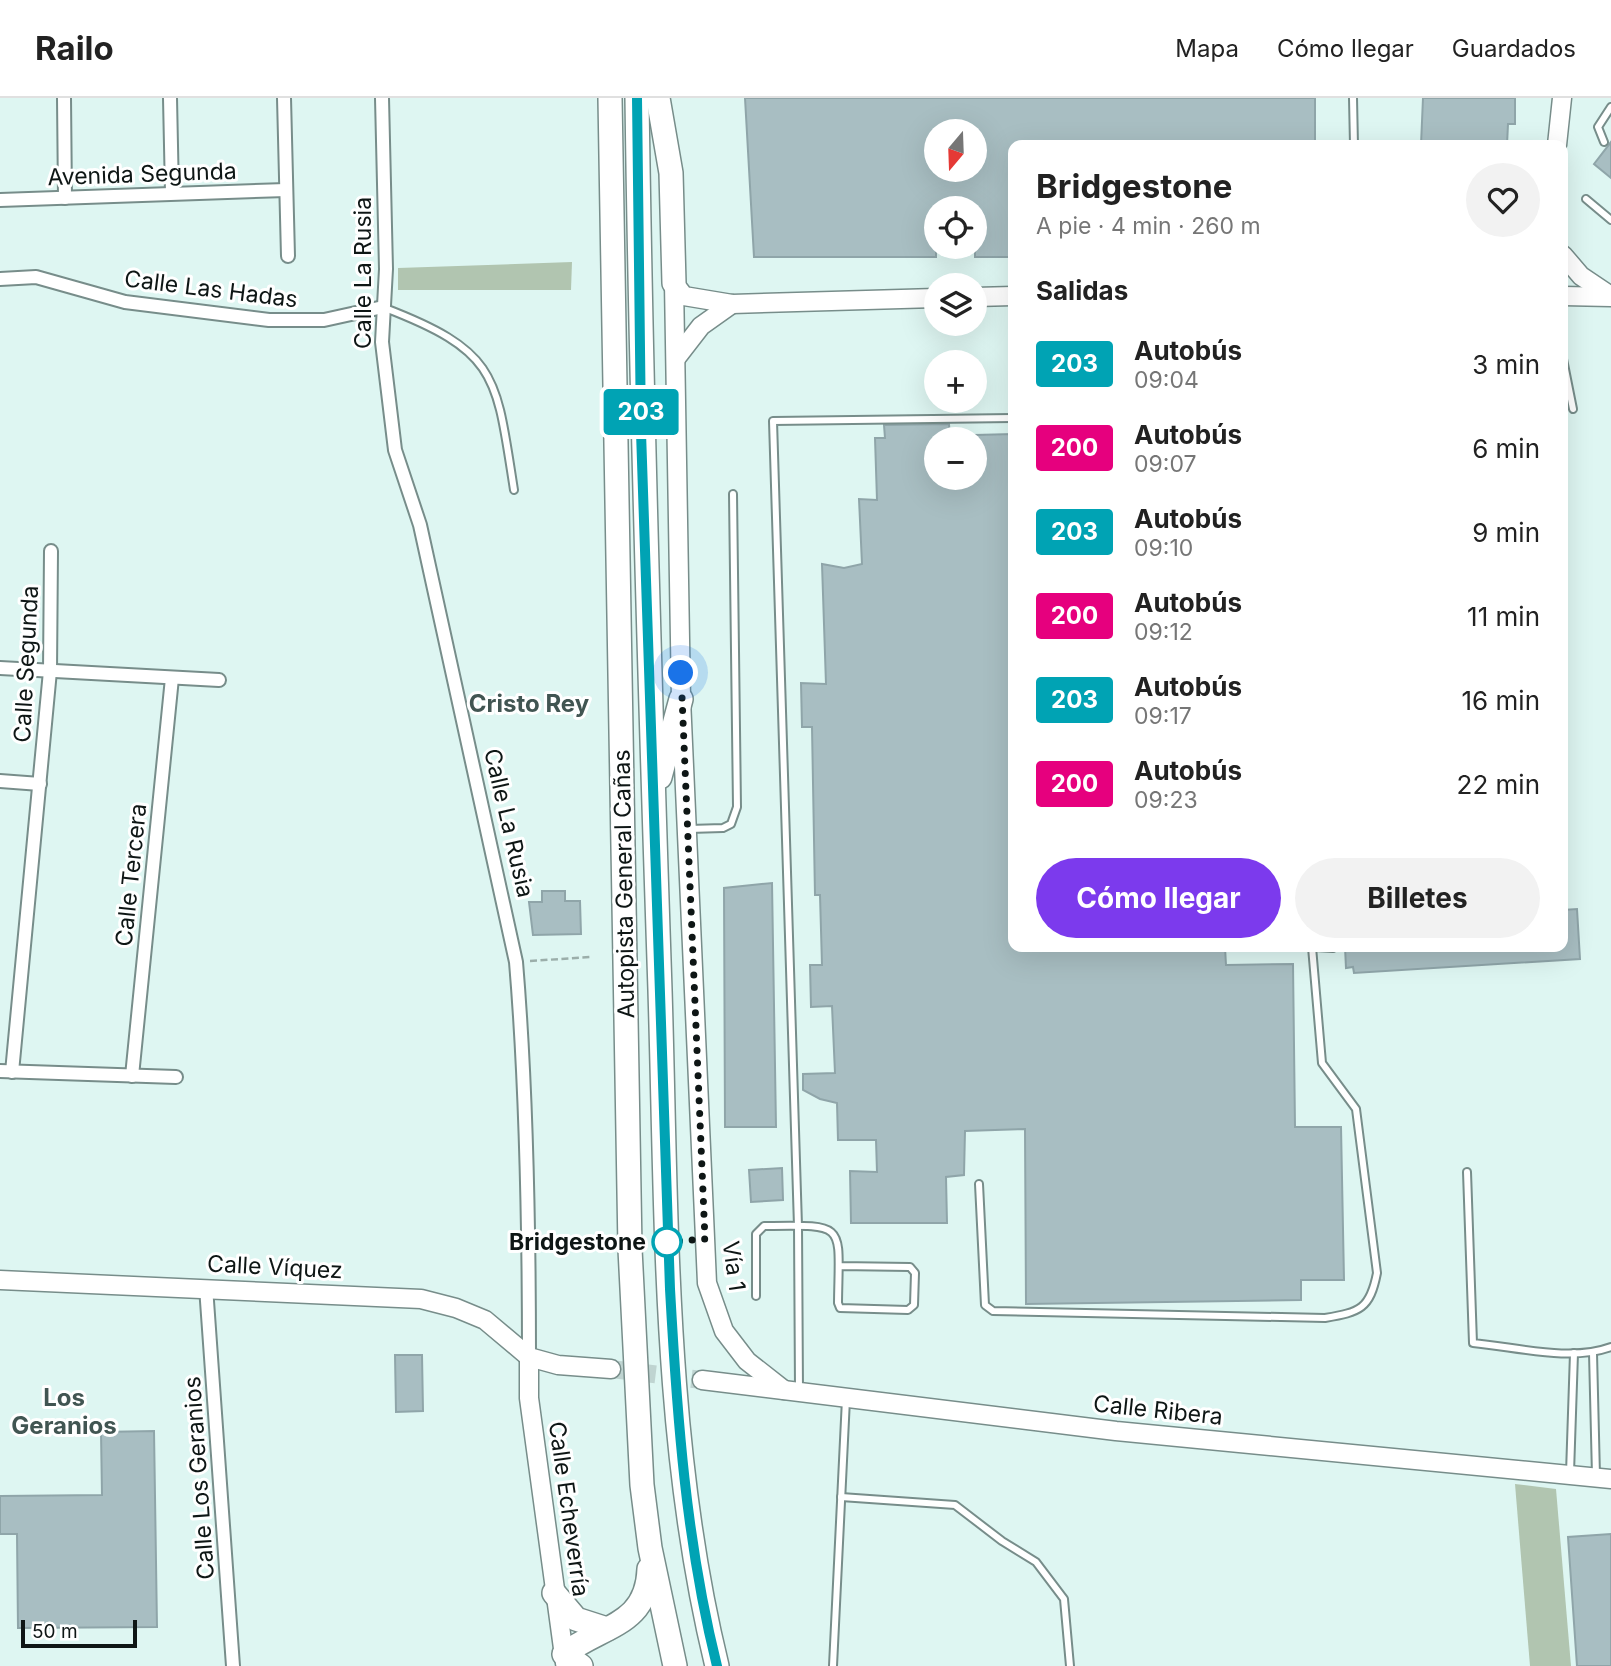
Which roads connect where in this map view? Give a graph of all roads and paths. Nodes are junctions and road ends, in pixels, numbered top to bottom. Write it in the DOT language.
graph roads {
  1 [pos="64,98"];
  2 [pos="170,98"];
  3 [pos="284,98"];
  4 [pos="383,98"];
  5 [pos="610,98"];
  6 [pos="637,98"];
  7 [pos="659,98"];
  8 [pos="1353,98"];
  9 [pos="1562,98"];
  10 [pos="1611,107"];
  11 [pos="1354,140"];
  12 [pos="1558,140"];
  13 [pos="1604,142"];
  14 [pos="286,190"];
  15 [pos="173,193"];
  16 [pos="65,198"];
  17 [pos="1586,199"];
  18 [pos="0,200"];
  19 [pos="1611,220"];
  20 [pos="288,256"];
  21 [pos="1568,262"];
  22 [pos="0,279"];
  23 [pos="674,283"];
  24 [pos="1008,296"];
  25 [pos="1568,296"];
  26 [pos="987,297"];
  27 [pos="1611,297"];
  28 [pos="924,298"];
  29 [pos="732,304"];
  30 [pos="383,307"];
  31 [pos="677,356"];
  32 [pos="1568,384"];
  33 [pos="1573,409"];
  34 [pos="1008,418"];
  35 [pos="514,490"];
  36 [pos="733,495"];
  37 [pos="51,551"];
  38 [pos="0,668"];
  39 [pos="50,671"];
  40 [pos="172,678"];
  41 [pos="219,680"];
  42 [pos="681,699"];
  43 [pos="0,781"];
  44 [pos="40,784"];
  45 [pos="653,800"];
  46 [pos="687,829"];
  47 [pos="1313,952"];
  48 [pos="591,957"];
  49 [pos="516,962"];
  50 [pos="6,1071"];
  51 [pos="131,1076"];
  52 [pos="176,1077"];
  53 [pos="1466,1172"];
  54 [pos="979,1184"];
  55 [pos="798,1226"];
  56 [pos="839,1266"];
  57 [pos="0,1280"];
  58 [pos="206,1287"];
  59 [pos="756,1296"];
  60 [pos="1611,1346"];
  61 [pos="1574,1353"];
  62 [pos="1593,1353"];
  63 [pos="529,1357"];
  64 [pos="611,1369"];
  65 [pos="702,1380"];
  66 [pos="791,1391"];
  67 [pos="846,1397"];
  68 [pos="1570,1475"];
  69 [pos="1603,1478"];
  70 [pos="841,1497"];
  71 [pos="650,1548"];
  72 [pos="554,1593"];
  73 [pos="607,1629"];
  74 [pos="571,1662"];
  75 [pos="233,1666"];
  76 [pos="675,1666"];
  77 [pos="717,1666"];
  78 [pos="833,1666"];
  79 [pos="1070,1666"];
  1 -- 16 [label="street"];
  2 -- 15 [label="street"];
  3 -- 14 [label="street"];
  4 -- 30 [label="street, Calle La Rusia"];
  5 -- 71 [label="highway, Autopista General Cañas"];
  6 -- 45 [label="highway, Autopista General Cañas"];
  7 -- 23 [label="highway"];
  8 -- 11 [label="lane"];
  9 -- 12 [label="street"];
  10 -- 13 [label="lane"];
  14 -- 15 [label="street, Avenida Segunda"];
  14 -- 20 [label="street"];
  15 -- 16 [label="street, Avenida Segunda"];
  16 -- 18 [label="street, Avenida Segunda"];
  17 -- 19 [label="lane"];
  21 -- 27 [label="street"];
  22 -- 30 [label="street, Calle Las Hadas"];
  23 -- 29 [label="street"];
  23 -- 31 [label="street, Vía 1"];
  24 -- 26 [label="street"];
  25 -- 27 [label="street"];
  28 -- 29 [label="street"];
  29 -- 31 [label="street"];
  30 -- 35 [label="lane"];
  30 -- 49 [label="street, Calle La Rusia"];
  31 -- 42 [label="street, Vía 1"];
  32 -- 33 [label="lane"];
  34 -- 55 [label="lane"];
  36 -- 46 [label="lane"];
  37 -- 39 [label="street, Calle Segunda"];
  38 -- 39 [label="street"];
  39 -- 40 [label="street"];
  39 -- 44 [label="street, Calle Segunda"];
  40 -- 41 [label="street"];
  40 -- 51 [label="street, Calle Tercera"];
  42 -- 45 [label="highway"];
  42 -- 46 [label="street, Vía 1"];
  43 -- 44 [label="street"];
  44 -- 50 [label="street, Calle Segunda"];
  45 -- 77 [label="highway, Autopista General Cañas"];
  46 -- 66 [label="street, Vía 1"];
  47 -- 54 [label="lane"];
  48 -- 49 [label="path"];
  49 -- 63 [label="street, Calle La Rusia"];
  50 -- 51 [label="street"];
  51 -- 52 [label="street"];
  53 -- 61 [label="lane"];
  55 -- 56 [label="lane"];
  55 -- 59 [label="lane"];
  55 -- 66 [label="lane"];
  56 -- 56 [label="lane"];
  57 -- 58 [label="street, Calle Víquez"];
  58 -- 63 [label="street, Calle Víquez"];
  58 -- 75 [label="street, Calle Los Geranios"];
  60 -- 62 [label="lane"];
  61 -- 62 [label="lane"];
  61 -- 68 [label="lane"];
  62 -- 69 [label="lane"];
  63 -- 64 [label="street"];
  63 -- 72 [label="street, Calle Echeverría"];
  65 -- 66 [label="street, Calle Ribera"];
  66 -- 67 [label="street, Calle Ribera"];
  67 -- 68 [label="street, Calle Ribera"];
  67 -- 70 [label="lane"];
  68 -- 69 [label="street, Calle Ribera"];
  70 -- 78 [label="lane"];
  70 -- 79 [label="lane"];
  71 -- 73 [label="highway"];
  71 -- 76 [label="highway, Autopista General Cañas"];
  72 -- 73 [label="highway"];
  72 -- 74 [label="street, Calle Echeverría"];
  73 -- 74 [label="highway"];
}
